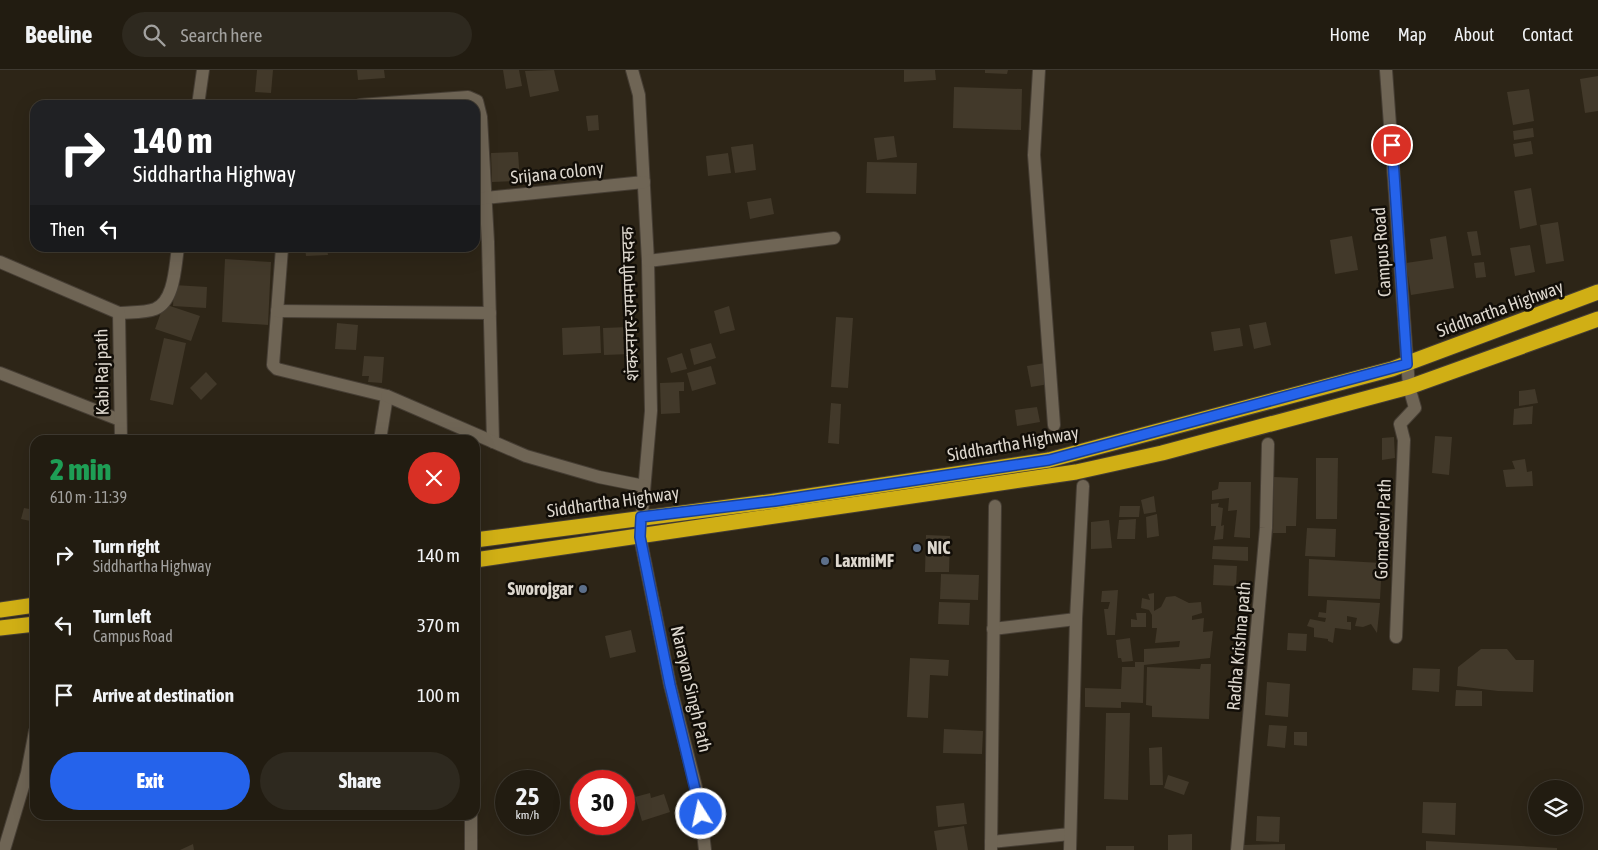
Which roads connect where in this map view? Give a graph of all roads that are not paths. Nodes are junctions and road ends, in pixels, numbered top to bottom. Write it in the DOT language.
graph roads {
  1 [pos="203,70"];
  2 [pos="632,70"];
  3 [pos="1039,70"];
  4 [pos="1386,70"];
  5 [pos="199,100"];
  6 [pos="428,100"];
  7 [pos="473,100"];
  8 [pos="480,111"];
  9 [pos="644,182"];
  10 [pos="480,199"];
  11 [pos="834,238"];
  12 [pos="177,252"];
  13 [pos="282,252"];
  14 [pos="648,260"];
  15 [pos="0,262"];
  16 [pos="1598,292"];
  17 [pos="277,311"];
  18 [pos="119,313"];
  19 [pos="490,313"];
  20 [pos="1598,319"];
  21 [pos="1407,364"];
  22 [pos="0,373"];
  23 [pos="1408,387"];
  24 [pos="387,396"];
  25 [pos="120,420"];
  26 [pos="1400,424"];
  27 [pos="1054,425"];
  28 [pos="121,435"];
  29 [pos="381,435"];
  30 [pos="477,435"];
  31 [pos="480,436"];
  32 [pos="493,442"];
  33 [pos="1268,444"];
  34 [pos="644,486"];
  35 [pos="1083,486"];
  36 [pos="995,506"];
  37 [pos="641,517"];
  38 [pos="640,537"];
  39 [pos="480,539"];
  40 [pos="480,559"];
  41 [pos="30,606"];
  42 [pos="0,610"];
  43 [pos="1076,619"];
  44 [pos="30,625"];
  45 [pos="0,628"];
  46 [pos="993,629"];
  47 [pos="1396,637"];
  48 [pos="30,757"];
  49 [pos="471,820"];
  50 [pos="1070,834"];
  51 [pos="991,846"];
  52 [pos="4,850"];
  53 [pos="471,850"];
  54 [pos="705,850"];
  55 [pos="1070,850"];
  56 [pos="1237,850"];
  1 -- 5 [label="street"];
  2 -- 9 [label="street, शंकरनगर-राममणी सदक"];
  3 -- 27 [label="street"];
  4 -- 21 [label="street, Campus Road"];
  6 -- 7 [label="street"];
  8 -- 10 [label="street"];
  9 -- 10 [label="street, Srijana colony"];
  9 -- 14 [label="street, शंकरनगर-राममणी सदक"];
  10 -- 19 [label="street"];
  11 -- 14 [label="street"];
  12 -- 18 [label="street"];
  13 -- 17 [label="street"];
  14 -- 34 [label="street, शंकरनगर-राममणी सदक"];
  15 -- 18 [label="street, Kabi Raj path"];
  16 -- 21 [label="highway, Siddhartha Highway"];
  17 -- 19 [label="street"];
  17 -- 24 [label="street"];
  18 -- 25 [label="street, Kabi Raj path"];
  19 -- 32 [label="street"];
  20 -- 23 [label="highway, Siddhartha Highway"];
  21 -- 23 [label="street, Campus Road"];
  21 -- 37 [label="highway, Siddhartha Highway"];
  22 -- 25 [label="street"];
  23 -- 26 [label="street, Campus Road"];
  23 -- 38 [label="highway, Siddhartha Highway"];
  24 -- 29 [label="street"];
  24 -- 30 [label="street"];
  25 -- 28 [label="street, Kabi Raj path"];
  26 -- 47 [label="street, Gomadevi Path"];
  31 -- 32 [label="street"];
  32 -- 34 [label="street"];
  33 -- 56 [label="street, Radha Krishna path"];
  34 -- 37 [label="street, शंकरनगर-राममणी सदक"];
  35 -- 43 [label="street"];
  36 -- 46 [label="street"];
  37 -- 38 [label="street, शंकरनगर-राममणी सदक"];
  37 -- 39 [label="highway, Siddhartha Highway"];
  38 -- 40 [label="highway, Siddhartha Highway"];
  38 -- 54 [label="street, Narayan Singh Path"];
  41 -- 42 [label="highway"];
  43 -- 46 [label="street"];
  43 -- 50 [label="street"];
  44 -- 45 [label="highway"];
  46 -- 51 [label="street"];
  48 -- 52 [label="street"];
  49 -- 53 [label="street"];
  50 -- 51 [label="street"];
  50 -- 55 [label="street"];
}
